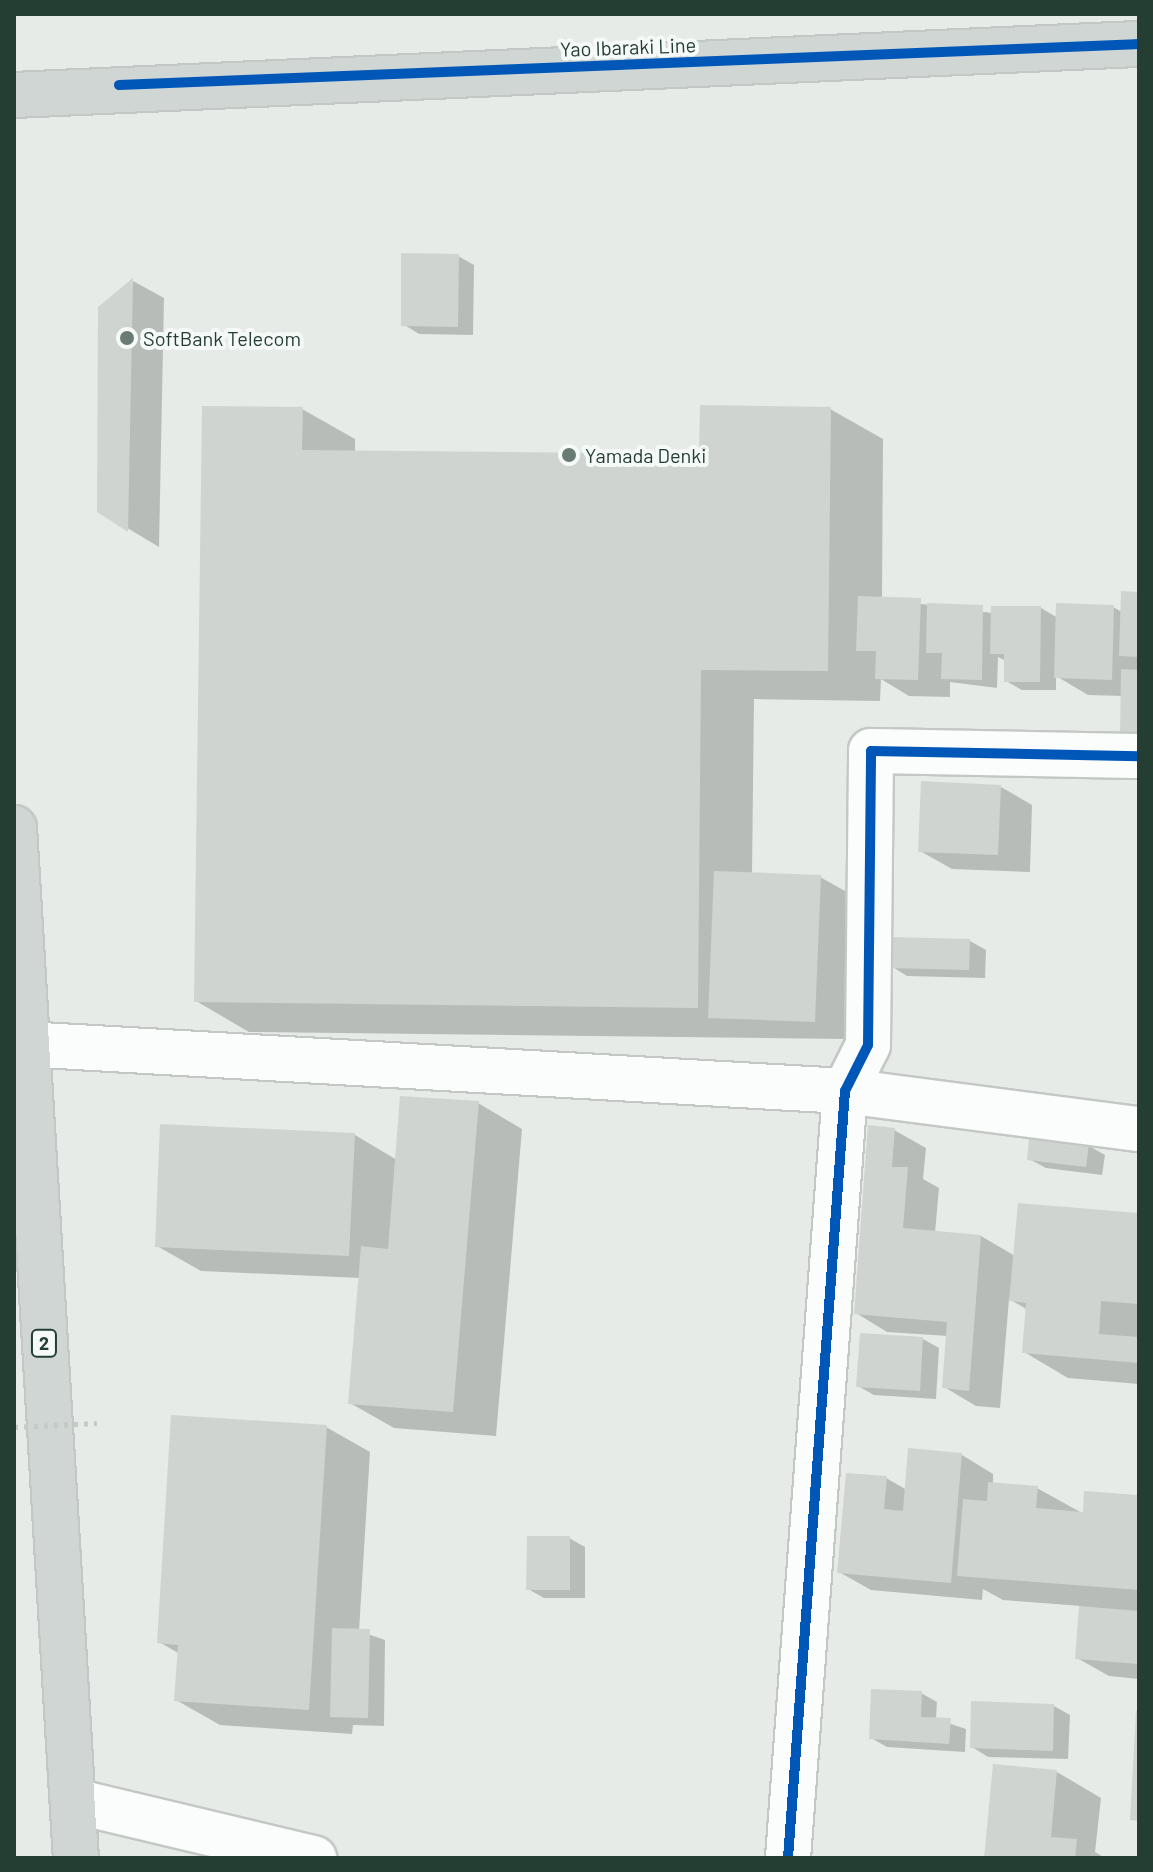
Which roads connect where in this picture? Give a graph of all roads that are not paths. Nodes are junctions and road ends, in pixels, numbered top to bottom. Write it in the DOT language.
graph roads {
  1 [pos="1139,44"];
  2 [pos="14,95"];
  3 [pos="1139,756"];
  4 [pos="14,828"];
  5 [pos="24,1044"];
  6 [pos="845,1091"];
  7 [pos="1139,1129"];
  8 [pos="74,1801"];
  9 [pos="76,1858"];
  10 [pos="314,1858"];
  11 [pos="788,1858"];
  1 -- 2 [label="main road, Yao Ibaraki Line"];
  3 -- 6 [label="street"];
  4 -- 5 [label="main road, 2"];
  5 -- 6 [label="street"];
  5 -- 8 [label="main road, 2"];
  6 -- 7 [label="street"];
  6 -- 11 [label="street"];
  8 -- 9 [label="main road, 2"];
  8 -- 10 [label="street"];
}
